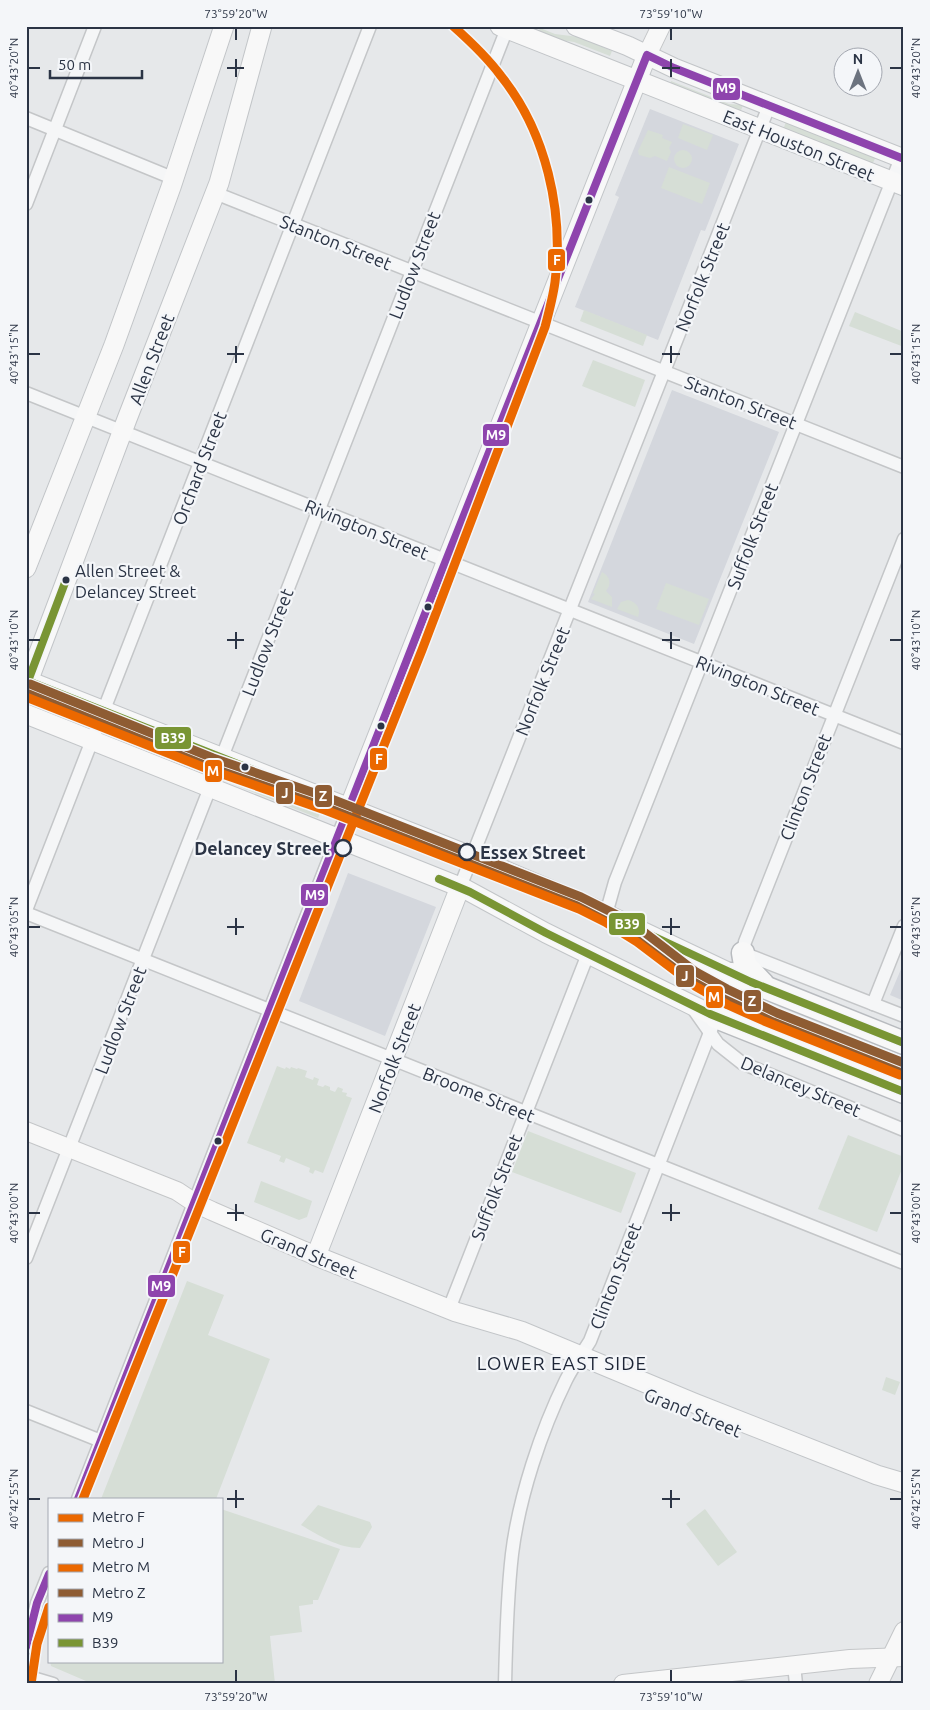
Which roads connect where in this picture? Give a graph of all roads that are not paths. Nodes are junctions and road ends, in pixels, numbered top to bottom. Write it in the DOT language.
graph roads {
  1 [pos="95,26"];
  2 [pos="224,26"];
  3 [pos="262,26"];
  4 [pos="370,26"];
  5 [pos="576,26"];
  6 [pos="661,26"];
  7 [pos="505,27"];
  8 [pos="647,55"];
  9 [pos="636,80"];
  10 [pos="769,106"];
  11 [pos="26,118"];
  12 [pos="55,130"];
  13 [pos="760,130"];
  14 [pos="902,159"];
  15 [pos="174,179"];
  16 [pos="898,184"];
  17 [pos="215,194"];
  18 [pos="26,204"];
  19 [pos="294,224"];
  20 [pos="412,272"];
  21 [pos="540,322"];
  22 [pos="664,372"];
  23 [pos="26,393"];
  24 [pos="85,417"];
  25 [pos="796,424"];
  26 [pos="122,432"];
  27 [pos="201,463"];
  28 [pos="904,467"];
  29 [pos="319,510"];
  30 [pos="904,539"];
  31 [pos="446,561"];
  32 [pos="26,568"];
  33 [pos="570,610"];
  34 [pos="702,663"];
  35 [pos="27,683"];
  36 [pos="103,710"];
  37 [pos="26,714"];
  38 [pos="833,715"];
  39 [pos="91,741"];
  40 [pos="904,743"];
  41 [pos="221,758"];
  42 [pos="210,788"];
  43 [pos="349,808"];
  44 [pos="337,839"];
  45 [pos="472,857"];
  46 [pos="460,887"];
  47 [pos="26,911"];
  48 [pos="606,914"];
  49 [pos="904,926"];
  50 [pos="743,953"];
  51 [pos="588,954"];
  52 [pos="143,960"];
  53 [pos="732,974"];
  54 [pos="767,988"];
  55 [pos="873,1004"];
  56 [pos="270,1010"];
  57 [pos="904,1016"];
  58 [pos="713,1026"];
  59 [pos="904,1043"];
  60 [pos="394,1060"];
  61 [pos="904,1092"];
  62 [pos="525,1112"];
  63 [pos="904,1130"];
  64 [pos="26,1131"];
  65 [pos="70,1148"];
  66 [pos="658,1165"];
  67 [pos="195,1203"];
  68 [pos="316,1256"];
  69 [pos="26,1258"];
  70 [pos="904,1263"];
  71 [pos="453,1310"];
  72 [pos="577,1360"];
  73 [pos="26,1411"];
  74 [pos="101,1440"];
  75 [pos="904,1483"];
  76 [pos="904,1496"];
  77 [pos="78,1498"];
  78 [pos="48,1576"];
  79 [pos="904,1630"];
  80 [pos="26,1648"];
  81 [pos="897,1657"];
  82 [pos="794,1665"];
  83 [pos="26,1676"];
  84 [pos="54,1684"];
  85 [pos="505,1684"];
  86 [pos="623,1684"];
  87 [pos="796,1684"];
  88 [pos="878,1684"];
  1 -- 12 [label="street"];
  2 -- 15 [label="main road"];
  3 -- 17 [label="main road, Allen Street"];
  4 -- 19 [label="street, Orchard Street"];
  5 -- 8 [label="main road, East Houston Street"];
  6 -- 8 [label="main road"];
  7 -- 9 [label="main road, East Houston Street"];
  7 -- 20 [label="street, Ludlow Street"];
  8 -- 9 [label="main road"];
  8 -- 10 [label="main road, East Houston Street"];
  9 -- 13 [label="main road, East Houston Street"];
  9 -- 21 [label="main road"];
  10 -- 13 [label="street, Norfolk Street"];
  10 -- 14 [label="main road, East Houston Street"];
  11 -- 12 [label="street"];
  12 -- 15 [label="street"];
  12 -- 18 [label="street"];
  13 -- 16 [label="main road, East Houston Street"];
  13 -- 22 [label="street, Norfolk Street"];
  14 -- 16 [label="street, Suffolk Street"];
  15 -- 24 [label="main road"];
  16 -- 25 [label="street, Suffolk Street"];
  17 -- 19 [label="street, Stanton Street"];
  17 -- 26 [label="main road, Allen Street"];
  19 -- 20 [label="street, Stanton Street"];
  19 -- 27 [label="street, Orchard Street"];
  20 -- 21 [label="street, Stanton Street"];
  20 -- 29 [label="street, Ludlow Street"];
  21 -- 22 [label="street, Stanton Street"];
  21 -- 31 [label="main road"];
  22 -- 25 [label="street, Stanton Street"];
  22 -- 33 [label="street, Norfolk Street"];
  23 -- 24 [label="street, Rivington Street"];
  24 -- 26 [label="street, Rivington Street"];
  24 -- 32 [label="main road"];
  25 -- 28 [label="street, Stanton Street"];
  25 -- 34 [label="street, Suffolk Street"];
  26 -- 27 [label="street, Rivington Street"];
  26 -- 35 [label="main road, Allen Street"];
  27 -- 29 [label="street, Rivington Street"];
  27 -- 36 [label="street, Orchard Street"];
  29 -- 31 [label="street, Rivington Street"];
  29 -- 41 [label="street, Ludlow Street"];
  30 -- 38 [label="street, Clinton Street"];
  31 -- 33 [label="street, Rivington Street"];
  31 -- 43 [label="main road"];
  33 -- 34 [label="street, Rivington Street"];
  33 -- 45 [label="street, Norfolk Street"];
  34 -- 38 [label="street, Rivington Street"];
  34 -- 48 [label="street, Suffolk Street"];
  35 -- 36 [label="main road"];
  36 -- 39 [label="street, Orchard Street"];
  36 -- 41 [label="main road"];
  37 -- 39 [label="main road, Delancey Street"];
  38 -- 40 [label="street, Rivington Street"];
  38 -- 50 [label="street, Clinton Street"];
  39 -- 42 [label="main road, Delancey Street"];
  39 -- 47 [label="street, Orchard Street"];
  41 -- 42 [label="street, Ludlow Street"];
  41 -- 43 [label="main road"];
  42 -- 44 [label="main road, Delancey Street"];
  42 -- 52 [label="street, Ludlow Street"];
  43 -- 44 [label="street"];
  43 -- 45 [label="main road"];
  44 -- 46 [label="main road, Delancey Street"];
  44 -- 56 [label="street"];
  45 -- 46 [label="street, Norfolk Street"];
  45 -- 48 [label="main road"];
  46 -- 51 [label="main road, Delancey Street"];
  46 -- 60 [label="main road, Norfolk Street"];
  47 -- 52 [label="street, Broome Street"];
  48 -- 53 [label="main road"];
  49 -- 55 [label="street"];
  50 -- 54 [label="highway"];
  50 -- 55 [label="street"];
  51 -- 58 [label="main road, Delancey Street"];
  51 -- 62 [label="street, Suffolk Street"];
  52 -- 56 [label="street, Broome Street"];
  52 -- 65 [label="street, Ludlow Street"];
  53 -- 54 [label="highway"];
  54 -- 59 [label="highway"];
  55 -- 57 [label="street"];
  56 -- 60 [label="street, Broome Street"];
  56 -- 67 [label="street"];
  58 -- 61 [label="highway"];
  58 -- 63 [label="street, Delancey Street"];
  58 -- 66 [label="street, Clinton Street"];
  60 -- 62 [label="street, Broome Street"];
  60 -- 68 [label="main road, Norfolk Street"];
  62 -- 66 [label="street, Broome Street"];
  62 -- 71 [label="street, Suffolk Street"];
  64 -- 65 [label="main road, Grand Street"];
  65 -- 67 [label="main road, Grand Street"];
  65 -- 69 [label="street, Ludlow Street"];
  66 -- 70 [label="street, Broome Street"];
  66 -- 72 [label="street, Clinton Street"];
  67 -- 68 [label="main road, Grand Street"];
  67 -- 74 [label="street"];
  68 -- 71 [label="main road, Grand Street"];
  71 -- 72 [label="main road, Grand Street"];
  72 -- 75 [label="main road, Grand Street"];
  72 -- 76 [label="main road, Grand Street"];
  72 -- 85 [label="street, Clinton Street"];
  73 -- 74 [label="street"];
  74 -- 77 [label="street"];
  78 -- 80 [label="street"];
  79 -- 81 [label="main road"];
  81 -- 82 [label="main road"];
  81 -- 88 [label="main road"];
  82 -- 86 [label="main road"];
  82 -- 87 [label="street"];
  83 -- 84 [label="street"];
}
